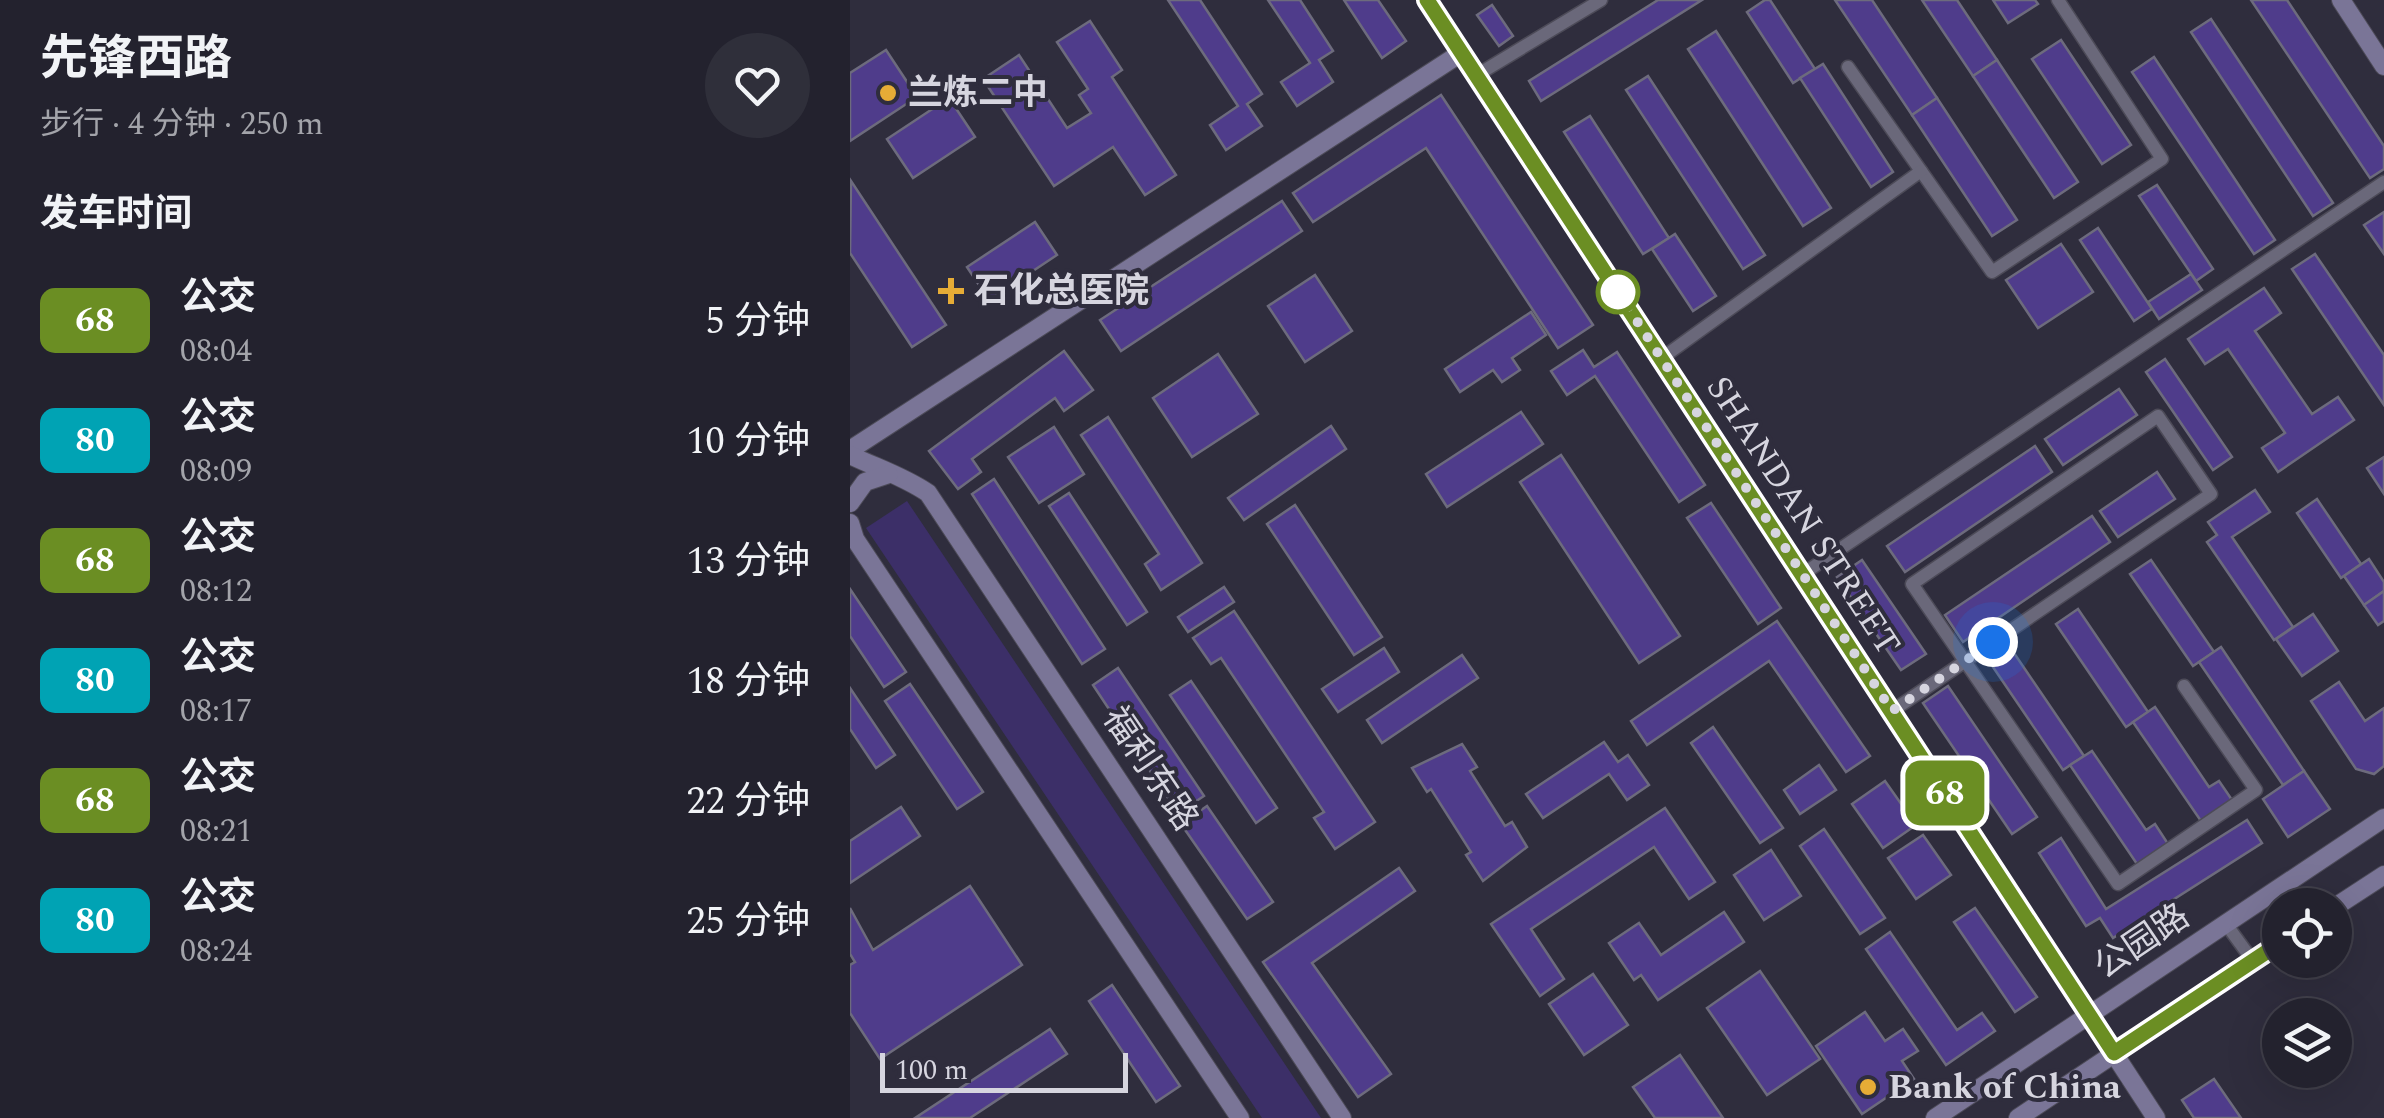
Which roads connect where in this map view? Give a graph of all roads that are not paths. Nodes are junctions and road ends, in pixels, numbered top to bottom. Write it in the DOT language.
graph roads {
  1 [pos="1427,0"];
  2 [pos="1600,0"];
  3 [pos="2058,0"];
  4 [pos="2341,0"];
  5 [pos="1462,52"];
  6 [pos="2384,66"];
  7 [pos="1848,67"];
  8 [pos="1477,75"];
  9 [pos="1921,171"];
  10 [pos="2384,182"];
  11 [pos="1662,358"];
  12 [pos="850,453"];
  13 [pos="889,474"];
  14 [pos="850,503"];
  15 [pos="850,523"];
  16 [pos="1803,574"];
  17 [pos="1966,661"];
  18 [pos="2184,686"];
  19 [pos="1892,711"];
  20 [pos="2384,818"];
  21 [pos="2384,875"];
  22 [pos="2352,896"];
  23 [pos="2226,924"];
  24 [pos="2262,955"];
  25 [pos="2253,961"];
  26 [pos="2091,1016"];
  27 [pos="2114,1053"];
  28 [pos="1240,1118"];
  29 [pos="1342,1118"];
  30 [pos="1935,1118"];
  31 [pos="2018,1118"];
  32 [pos="2156,1118"];
  1 -- 5 [label="street, SHANDAN STREET"];
  2 -- 8 [label="street"];
  3 -- 9 [label="street"];
  4 -- 6 [label="street"];
  5 -- 8 [label="street, SHANDAN STREET"];
  5 -- 12 [label="street"];
  7 -- 9 [label="street"];
  8 -- 11 [label="street, SHANDAN STREET"];
  9 -- 11 [label="street"];
  10 -- 16 [label="street"];
  11 -- 16 [label="street, SHANDAN STREET"];
  12 -- 13 [label="street, 福利东路"];
  13 -- 14 [label="street"];
  13 -- 29 [label="street, 福利东路"];
  15 -- 28 [label="street"];
  16 -- 19 [label="street, SHANDAN STREET"];
  17 -- 17 [label="street"];
  17 -- 18 [label="street"];
  17 -- 19 [label="street"];
  19 -- 26 [label="street, SHANDAN STREET"];
  20 -- 23 [label="street, 公园路"];
  21 -- 22 [label="street"];
  23 -- 25 [label="street"];
  23 -- 26 [label="street, 公园路"];
  24 -- 25 [label="street"];
  25 -- 27 [label="street"];
  26 -- 27 [label="street, SHANDAN STREET"];
  26 -- 30 [label="street, 公园路"];
  27 -- 31 [label="street"];
  27 -- 32 [label="street, SHANDAN STREET"];
}
